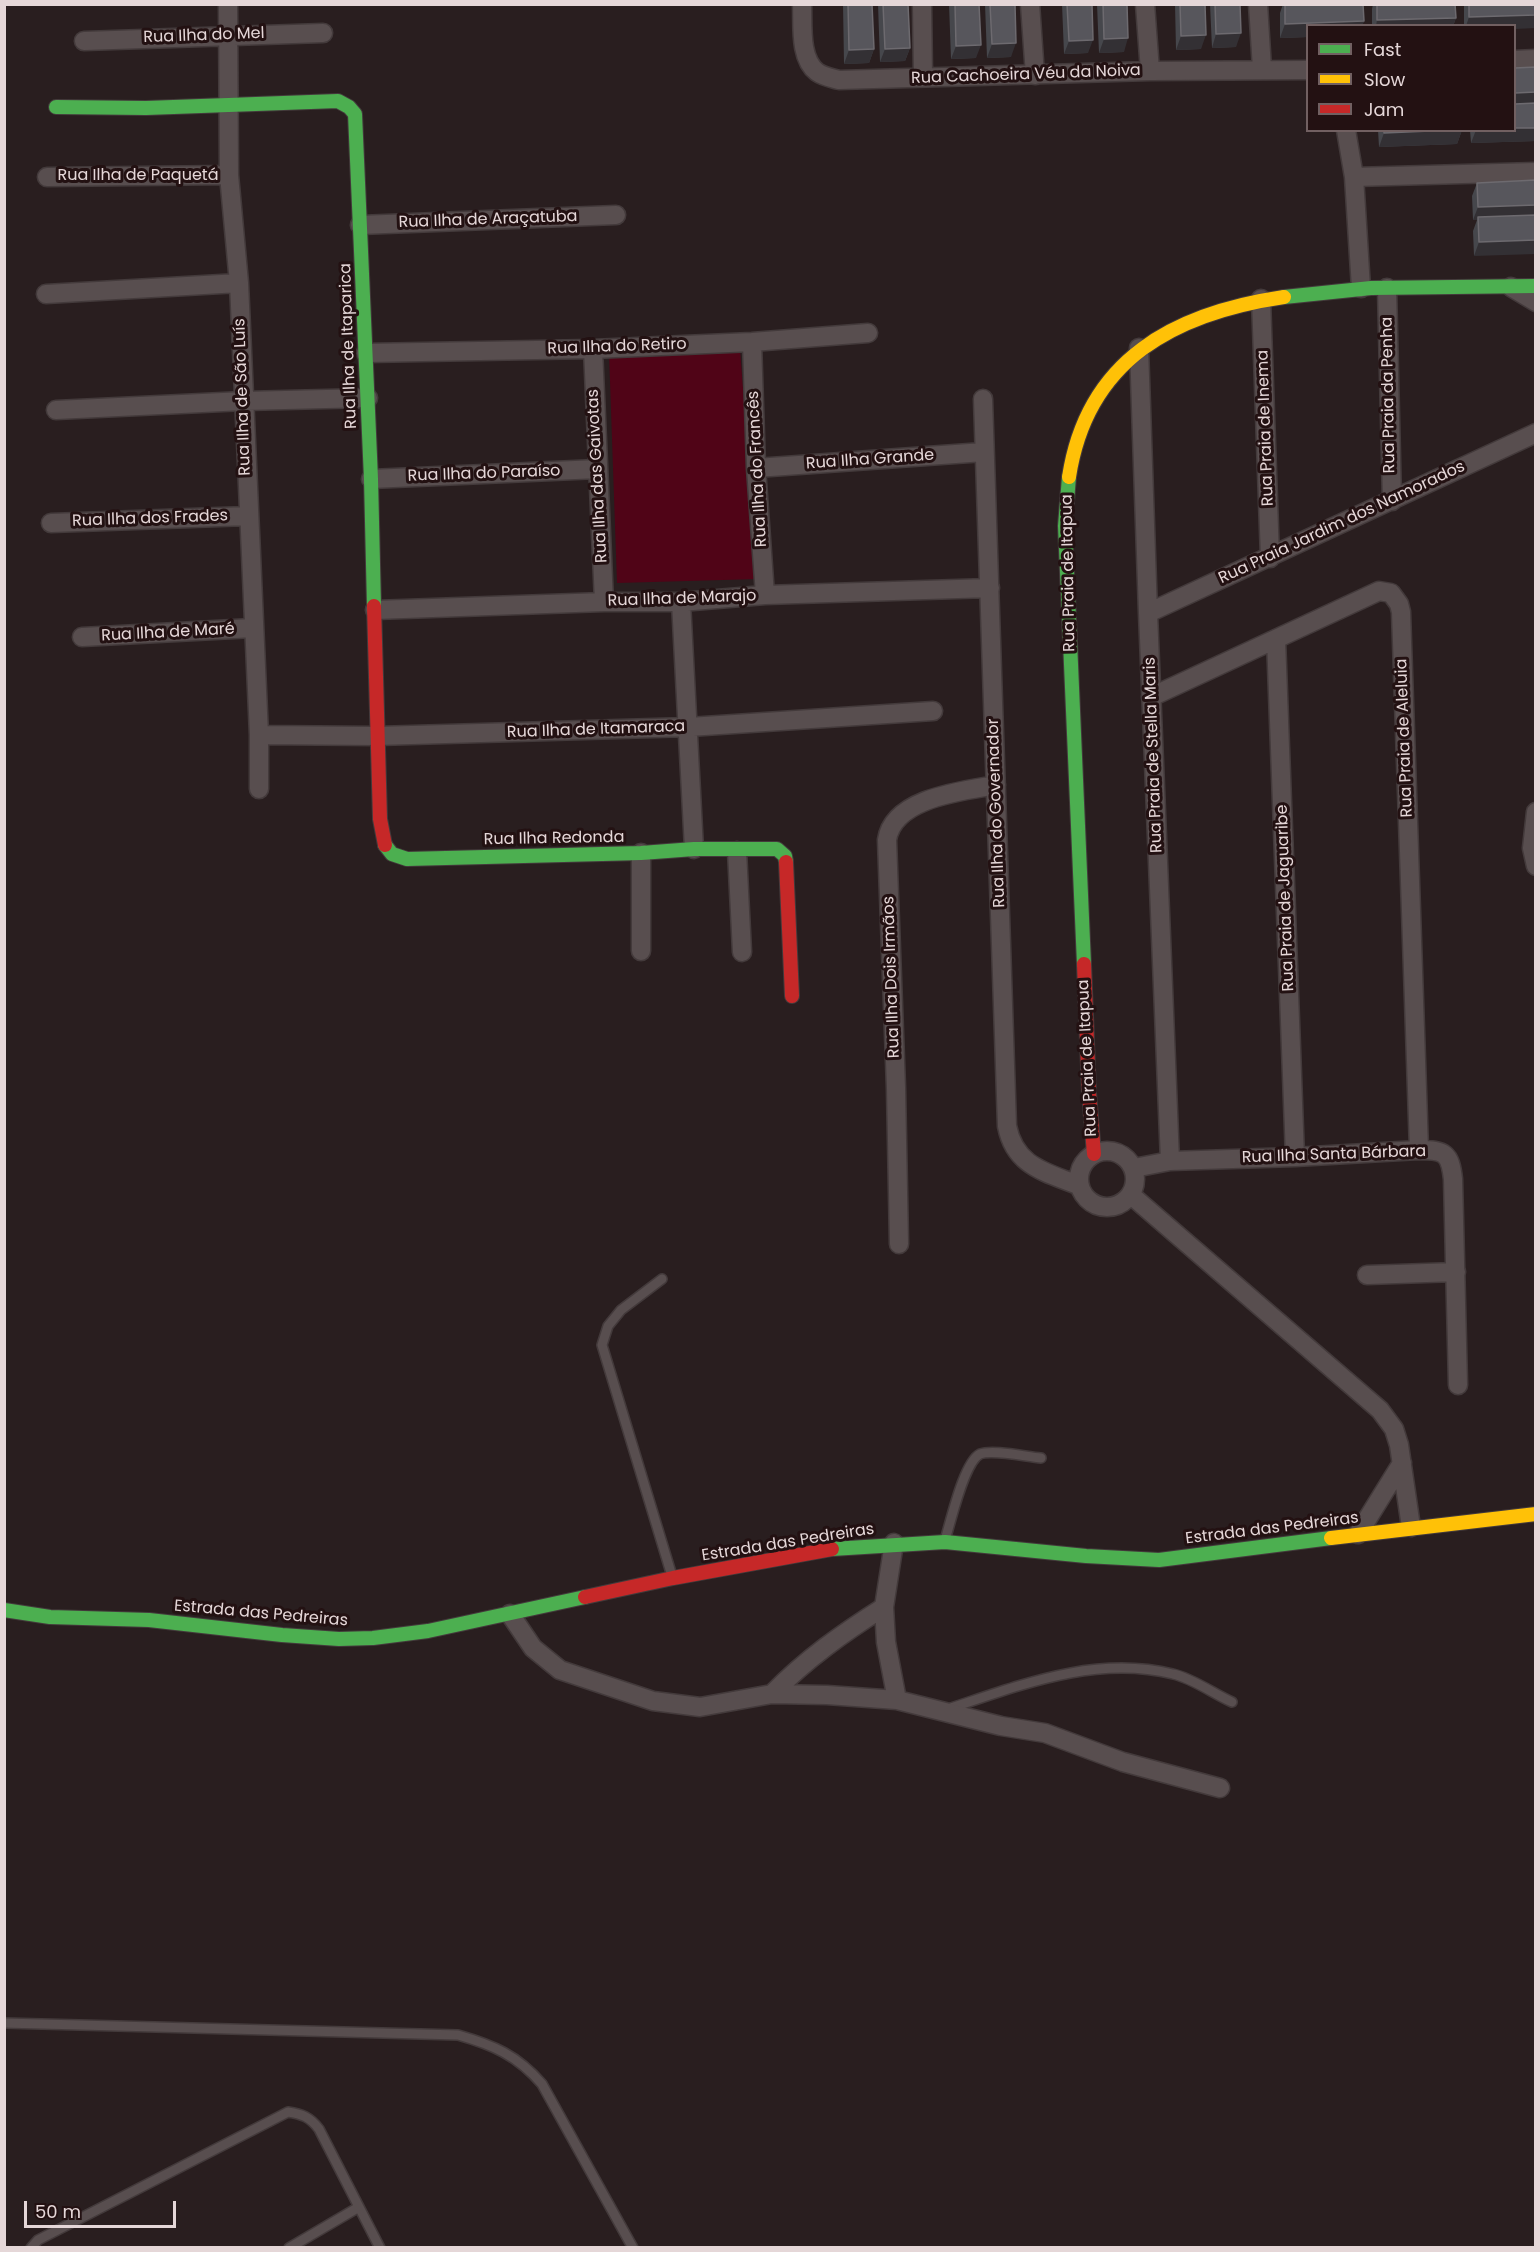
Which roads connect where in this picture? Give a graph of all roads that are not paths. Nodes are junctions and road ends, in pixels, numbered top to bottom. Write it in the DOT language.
graph roads {
  1 [pos="228,4"];
  2 [pos="802,4"];
  3 [pos="922,4"];
  4 [pos="1030,4"];
  5 [pos="1145,4"];
  6 [pos="1258,4"];
  7 [pos="323,33"];
  8 [pos="229,34"];
  9 [pos="84,41"];
  10 [pos="1536,59"];
  11 [pos="1516,60"];
  12 [pos="1262,69"];
  13 [pos="1306,70"];
  14 [pos="1150,71"];
  15 [pos="1035,75"];
  16 [pos="923,77"];
  17 [pos="230,106"];
  18 [pos="56,107"];
  19 [pos="1346,132"];
  20 [pos="1536,172"];
  21 [pos="230,175"];
  22 [pos="46,177"];
  23 [pos="1354,177"];
  24 [pos="616,215"];
  25 [pos="360,225"];
  26 [pos="239,283"];
  27 [pos="1536,286"];
  28 [pos="1511,287"];
  29 [pos="1361,288"];
  30 [pos="1387,288"];
  31 [pos="46,294"];
  32 [pos="1261,299"];
  33 [pos="1536,302"];
  34 [pos="868,333"];
  35 [pos="752,342"];
  36 [pos="1139,348"];
  37 [pos="593,349"];
  38 [pos="366,353"];
  39 [pos="368,398"];
  40 [pos="982,399"];
  41 [pos="244,401"];
  42 [pos="56,410"];
  43 [pos="1536,433"];
  44 [pos="984,452"];
  45 [pos="756,468"];
  46 [pos="598,469"];
  47 [pos="371,479"];
  48 [pos="1392,501"];
  49 [pos="248,516"];
  50 [pos="51,523"];
  51 [pos="1270,558"];
  52 [pos="990,588"];
  53 [pos="765,595"];
  54 [pos="604,602"];
  55 [pos="681,602"];
  56 [pos="375,610"];
  57 [pos="1148,613"];
  58 [pos="253,628"];
  59 [pos="82,637"];
  60 [pos="1276,639"];
  61 [pos="1151,697"];
  62 [pos="933,711"];
  63 [pos="689,727"];
  64 [pos="259,735"];
  65 [pos="377,736"];
  66 [pos="996,785"];
  67 [pos="259,789"];
  68 [pos="1536,812"];
  69 [pos="694,849"];
  70 [pos="737,851"];
  71 [pos="641,853"];
  72 [pos="413,858"];
  73 [pos="1536,866"];
  74 [pos="641,951"];
  75 [pos="742,952"];
  76 [pos="792,996"];
  77 [pos="1419,1150"];
  78 [pos="1094,1154"];
  79 [pos="1295,1157"];
  80 [pos="1170,1161"];
  81 [pos="1134,1168"];
  82 [pos="1080,1185"];
  83 [pos="1131,1195"];
  84 [pos="899,1244"];
  85 [pos="1456,1272"];
  86 [pos="1367,1275"];
  87 [pos="662,1280"];
  88 [pos="1458,1385"];
  89 [pos="1041,1458"];
  90 [pos="1402,1462"];
  91 [pos="1536,1514"];
  92 [pos="1411,1527"];
  93 [pos="1358,1534"];
  94 [pos="945,1542"];
  95 [pos="894,1543"];
  96 [pos="673,1578"];
  97 [pos="884,1607"];
  98 [pos="4,1610"];
  99 [pos="510,1614"];
  100 [pos="50,1617"];
  101 [pos="16,1624"];
  102 [pos="772,1694"];
  103 [pos="897,1700"];
  104 [pos="1232,1702"];
  105 [pos="943,1711"];
  106 [pos="1220,1788"];
  107 [pos="4,2023"];
  108 [pos="359,2207"];
  109 [pos="31,2247"];
  110 [pos="289,2247"];
  111 [pos="380,2247"];
  112 [pos="633,2247"];
  1 -- 8 [label="street, Rua Ilha de São Luís"];
  2 -- 16 [label="street, Rua Cachoeira Véu da Noiva"];
  3 -- 16 [label="street"];
  4 -- 15 [label="street"];
  5 -- 14 [label="street"];
  6 -- 12 [label="street"];
  7 -- 8 [label="street, Rua Ilha do Mel"];
  8 -- 9 [label="street, Rua Ilha do Mel"];
  8 -- 17 [label="street, Rua Ilha de São Luís"];
  10 -- 11 [label="street"];
  12 -- 13 [label="street, Rua Cachoeira Véu da Noiva"];
  12 -- 14 [label="street, Rua Cachoeira Véu da Noiva"];
  14 -- 15 [label="street, Rua Cachoeira Véu da Noiva"];
  15 -- 16 [label="street, Rua Cachoeira Véu da Noiva"];
  17 -- 18 [label="street, Rua Ilha de Itaparica"];
  17 -- 21 [label="street, Rua Ilha de São Luís"];
  17 -- 25 [label="street, Rua Ilha de Itaparica"];
  19 -- 23 [label="street"];
  20 -- 23 [label="street"];
  21 -- 22 [label="street, Rua Ilha de Paquetá"];
  21 -- 26 [label="street, Rua Ilha de São Luís"];
  23 -- 29 [label="street"];
  24 -- 25 [label="street, Rua Ilha de Araçatuba"];
  25 -- 38 [label="street, Rua Ilha de Itaparica"];
  26 -- 31 [label="street"];
  26 -- 41 [label="street, Rua Ilha de São Luís"];
  27 -- 28 [label="street, Rua Praia de Itapua"];
  28 -- 30 [label="street, Rua Praia de Itapua"];
  28 -- 33 [label="street"];
  29 -- 30 [label="street, Rua Praia de Itapua"];
  29 -- 32 [label="street, Rua Praia de Itapua"];
  30 -- 48 [label="street, Rua Praia da Penha"];
  32 -- 36 [label="street, Rua Praia de Itapua"];
  32 -- 51 [label="street, Rua Praia de Inema"];
  34 -- 35 [label="street, Rua Ilha do Retiro"];
  35 -- 37 [label="street, Rua Ilha do Retiro"];
  35 -- 45 [label="street, Rua Ilha do Francês"];
  36 -- 57 [label="street, Rua Praia de Stella Maris"];
  36 -- 78 [label="street, Rua Praia de Itapua"];
  37 -- 38 [label="street, Rua Ilha do Retiro"];
  37 -- 46 [label="street, Rua Ilha das Gaivotas"];
  38 -- 39 [label="street, Rua Ilha de Itaparica"];
  39 -- 41 [label="street"];
  39 -- 47 [label="street, Rua Ilha de Itaparica"];
  40 -- 44 [label="street, Rua Ilha do Governador"];
  41 -- 42 [label="street"];
  41 -- 49 [label="street, Rua Ilha de São Luís"];
  43 -- 48 [label="street, Rua Praia Jardim dos Namorados"];
  44 -- 45 [label="street, Rua Ilha Grande"];
  44 -- 52 [label="street, Rua Ilha do Governador"];
  45 -- 53 [label="street, Rua Ilha do Francês"];
  46 -- 47 [label="street, Rua Ilha do Paraíso"];
  46 -- 54 [label="street, Rua Ilha das Gaivotas"];
  47 -- 56 [label="street, Rua Ilha de Itaparica"];
  48 -- 51 [label="street, Rua Praia Jardim dos Namorados"];
  49 -- 50 [label="street, Rua Ilha dos Frades"];
  49 -- 58 [label="street, Rua Ilha de São Luís"];
  51 -- 57 [label="street, Rua Praia Jardim dos Namorados"];
  52 -- 53 [label="street, Rua Ilha de Marajo"];
  52 -- 66 [label="street, Rua Ilha do Governador"];
  53 -- 55 [label="street, Rua Ilha de Marajo"];
  54 -- 55 [label="street, Rua Ilha de Marajo"];
  54 -- 56 [label="street, Rua Ilha de Marajo"];
  55 -- 63 [label="street"];
  56 -- 65 [label="street, Rua Ilha de Itaparica"];
  57 -- 61 [label="street, Rua Praia de Stella Maris"];
  58 -- 59 [label="street, Rua Ilha de Maré"];
  58 -- 64 [label="street, Rua Ilha de São Luís"];
  60 -- 61 [label="street, Rua Praia de Aleluia"];
  60 -- 77 [label="street, Rua Praia de Aleluia"];
  60 -- 79 [label="street, Rua Praia de Jaguaribe"];
  61 -- 80 [label="street, Rua Praia de Stella Maris"];
  62 -- 63 [label="street, Rua Ilha de Itamaraca"];
  63 -- 65 [label="street, Rua Ilha de Itamaraca"];
  63 -- 69 [label="street"];
  64 -- 65 [label="street, Rua Ilha de Itamaraca"];
  64 -- 67 [label="street, Rua Ilha de São Luís"];
  65 -- 72 [label="street, Rua Ilha de Itaparica"];
  66 -- 82 [label="street, Rua Ilha do Governador"];
  66 -- 84 [label="street, Rua Ilha Dois Irmãos"];
  68 -- 73 [label="street"];
  69 -- 70 [label="street, Rua Ilha Redonda"];
  69 -- 71 [label="street, Rua Ilha Redonda"];
  70 -- 75 [label="street"];
  70 -- 76 [label="street, Rua Ilha Redonda"];
  71 -- 72 [label="street, Rua Ilha Redonda"];
  71 -- 74 [label="street"];
  77 -- 79 [label="street, Rua Ilha Santa Bárbara"];
  77 -- 85 [label="street, Rua Ilha Santa Bárbara"];
  78 -- 81 [label="street"];
  78 -- 82 [label="street"];
  79 -- 80 [label="street, Rua Ilha Santa Bárbara"];
  80 -- 81 [label="street, Rua Ilha Santa Bárbara"];
  81 -- 83 [label="street"];
  82 -- 83 [label="street"];
  83 -- 90 [label="street"];
  85 -- 86 [label="street"];
  85 -- 88 [label="street, Rua Ilha Santa Bárbara"];
  87 -- 96 [label="lane"];
  89 -- 94 [label="lane"];
  90 -- 92 [label="street"];
  90 -- 93 [label="street"];
  91 -- 92 [label="street, Estrada das Pedreiras"];
  92 -- 93 [label="street, Estrada das Pedreiras"];
  93 -- 94 [label="street, Estrada das Pedreiras"];
  94 -- 95 [label="street, Estrada das Pedreiras"];
  95 -- 96 [label="street, Estrada das Pedreiras"];
  95 -- 97 [label="street"];
  96 -- 99 [label="street, Estrada das Pedreiras"];
  97 -- 102 [label="street"];
  97 -- 103 [label="street"];
  98 -- 100 [label="street, Estrada das Pedreiras"];
  99 -- 100 [label="street, Estrada das Pedreiras"];
  99 -- 102 [label="street"];
  100 -- 101 [label="street, Estrada das Pedreiras"];
  102 -- 103 [label="street"];
  103 -- 105 [label="street"];
  104 -- 105 [label="lane"];
  105 -- 106 [label="street"];
  107 -- 112 [label="lane"];
  108 -- 109 [label="lane"];
  108 -- 110 [label="lane"];
  108 -- 111 [label="lane"];
}
